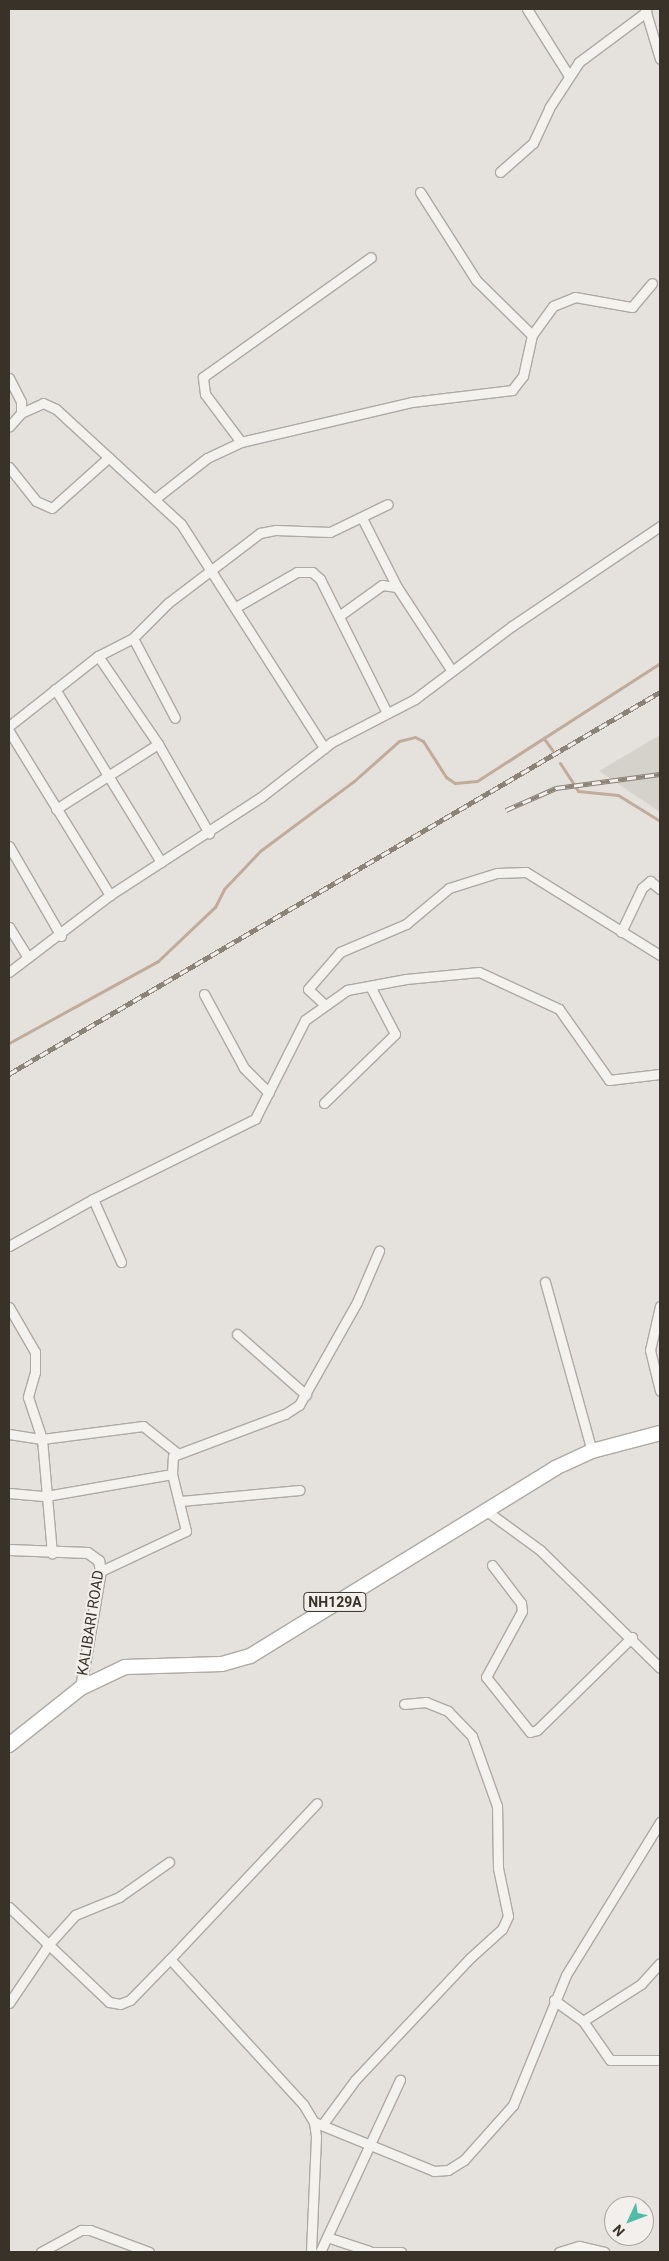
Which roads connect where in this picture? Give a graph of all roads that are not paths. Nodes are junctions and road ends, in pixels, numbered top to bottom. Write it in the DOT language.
graph roads {
  1 [pos="527,9"];
  2 [pos="646,10"];
  3 [pos="660,59"];
  4 [pos="569,76"];
  5 [pos="500,172"];
  6 [pos="420,192"];
  7 [pos="371,257"];
  8 [pos="652,283"];
  9 [pos="532,335"];
  10 [pos="9,378"];
  11 [pos="21,413"];
  12 [pos="9,427"];
  13 [pos="241,442"];
  14 [pos="109,457"];
  15 [pos="9,467"];
  16 [pos="156,498"];
  17 [pos="388,504"];
  18 [pos="362,518"];
  19 [pos="660,526"];
  20 [pos="212,571"];
  21 [pos="397,587"];
  22 [pos="236,607"];
  23 [pos="339,616"];
  24 [pos="132,638"];
  25 [pos="98,656"];
  26 [pos="452,670"];
  27 [pos="56,688"];
  28 [pos="387,713"];
  29 [pos="175,718"];
  30 [pos="9,726"];
  31 [pos="9,731"];
  32 [pos="158,744"];
  33 [pos="324,748"];
  34 [pos="109,777"];
  35 [pos="56,809"];
  36 [pos="209,833"];
  37 [pos="9,846"];
  38 [pos="161,862"];
  39 [pos="660,888"];
  40 [pos="110,896"];
  41 [pos="9,927"];
  42 [pos="621,932"];
  43 [pos="61,936"];
  44 [pos="660,955"];
  45 [pos="28,958"];
  46 [pos="9,972"];
  47 [pos="370,986"];
  48 [pos="204,994"];
  49 [pos="325,1005"];
  50 [pos="660,1074"];
  51 [pos="269,1092"];
  52 [pos="324,1103"];
  53 [pos="93,1199"];
  54 [pos="9,1246"];
  55 [pos="379,1251"];
  56 [pos="121,1262"];
  57 [pos="545,1282"];
  58 [pos="9,1306"];
  59 [pos="660,1306"];
  60 [pos="237,1334"];
  61 [pos="660,1391"];
  62 [pos="306,1396"];
  63 [pos="660,1433"];
  64 [pos="9,1434"];
  65 [pos="42,1439"];
  66 [pos="592,1451"];
  67 [pos="177,1453"];
  68 [pos="172,1474"];
  69 [pos="299,1490"];
  70 [pos="9,1493"];
  71 [pos="46,1496"];
  72 [pos="181,1501"];
  73 [pos="488,1512"];
  74 [pos="9,1550"];
  75 [pos="52,1554"];
  76 [pos="492,1565"];
  77 [pos="101,1571"];
  78 [pos="632,1637"];
  79 [pos="660,1668"];
  80 [pos="81,1688"];
  81 [pos="404,1704"];
  82 [pos="9,1745"];
  83 [pos="318,1803"];
  84 [pos="660,1822"];
  85 [pos="169,1862"];
  86 [pos="9,1907"];
  87 [pos="49,1944"];
  88 [pos="170,1959"];
  89 [pos="659,1969"];
  90 [pos="554,2000"];
  91 [pos="9,2003"];
  92 [pos="583,2021"];
  93 [pos="660,2060"];
  94 [pos="400,2080"];
  95 [pos="318,2124"];
  96 [pos="373,2145"];
  97 [pos="327,2237"];
  98 [pos="41,2252"];
  99 [pos="149,2252"];
  100 [pos="311,2252"];
  101 [pos="320,2252"];
  102 [pos="369,2252"];
  103 [pos="401,2252"];
  104 [pos="559,2252"];
  105 [pos="604,2252"];
  1 -- 4 [label="street"];
  2 -- 3 [label="street"];
  2 -- 4 [label="street"];
  4 -- 5 [label="street"];
  6 -- 9 [label="street"];
  7 -- 13 [label="street"];
  8 -- 9 [label="street"];
  9 -- 13 [label="street"];
  10 -- 11 [label="street"];
  11 -- 12 [label="street"];
  11 -- 14 [label="street"];
  13 -- 16 [label="street"];
  14 -- 15 [label="street"];
  14 -- 16 [label="street"];
  16 -- 20 [label="street"];
  17 -- 18 [label="street"];
  18 -- 20 [label="street"];
  18 -- 21 [label="street"];
  19 -- 26 [label="street"];
  20 -- 22 [label="street"];
  20 -- 24 [label="street"];
  21 -- 23 [label="street"];
  21 -- 26 [label="street"];
  22 -- 23 [label="street"];
  22 -- 33 [label="street"];
  23 -- 28 [label="street"];
  24 -- 25 [label="street"];
  24 -- 29 [label="street"];
  25 -- 27 [label="street"];
  25 -- 32 [label="street"];
  26 -- 28 [label="street"];
  27 -- 30 [label="street"];
  27 -- 34 [label="street"];
  28 -- 33 [label="street"];
  31 -- 35 [label="street"];
  32 -- 34 [label="street"];
  32 -- 36 [label="street"];
  33 -- 36 [label="street"];
  34 -- 35 [label="street"];
  34 -- 38 [label="street"];
  35 -- 40 [label="street"];
  36 -- 38 [label="street"];
  37 -- 43 [label="street"];
  38 -- 40 [label="street"];
  39 -- 42 [label="street"];
  40 -- 43 [label="street"];
  41 -- 45 [label="street"];
  42 -- 44 [label="street"];
  42 -- 49 [label="street"];
  43 -- 45 [label="street"];
  45 -- 46 [label="street"];
  47 -- 49 [label="street"];
  47 -- 50 [label="street"];
  47 -- 52 [label="street"];
  48 -- 51 [label="street"];
  49 -- 51 [label="street"];
  51 -- 53 [label="street"];
  53 -- 54 [label="street"];
  53 -- 56 [label="street"];
  55 -- 62 [label="street"];
  57 -- 66 [label="street"];
  58 -- 65 [label="street"];
  59 -- 61 [label="street"];
  60 -- 62 [label="street"];
  62 -- 67 [label="street"];
  63 -- 66 [label="highway, NH129A"];
  64 -- 65 [label="street"];
  65 -- 67 [label="street"];
  65 -- 71 [label="street"];
  66 -- 73 [label="highway, NH129A"];
  67 -- 68 [label="street"];
  68 -- 71 [label="street"];
  68 -- 72 [label="street"];
  69 -- 72 [label="street"];
  70 -- 71 [label="street"];
  71 -- 75 [label="street"];
  72 -- 77 [label="street"];
  73 -- 78 [label="street"];
  73 -- 80 [label="highway, NH129A"];
  74 -- 75 [label="street, KALIBARI ROAD"];
  75 -- 77 [label="street, KALIBARI ROAD"];
  76 -- 78 [label="street"];
  77 -- 80 [label="street, KALIBARI ROAD"];
  78 -- 79 [label="street"];
  80 -- 82 [label="highway, NH129A"];
  81 -- 95 [label="street"];
  83 -- 88 [label="street"];
  84 -- 90 [label="street"];
  85 -- 87 [label="street"];
  86 -- 87 [label="street"];
  87 -- 88 [label="street"];
  87 -- 91 [label="street"];
  88 -- 95 [label="street"];
  89 -- 92 [label="street"];
  90 -- 92 [label="street"];
  90 -- 96 [label="street"];
  92 -- 93 [label="street"];
  94 -- 96 [label="street"];
  95 -- 96 [label="street"];
  95 -- 100 [label="street"];
  96 -- 97 [label="street"];
  97 -- 101 [label="street"];
  97 -- 102 [label="street"];
  98 -- 99 [label="street"];
  102 -- 103 [label="street"];
  104 -- 105 [label="street"];
}
